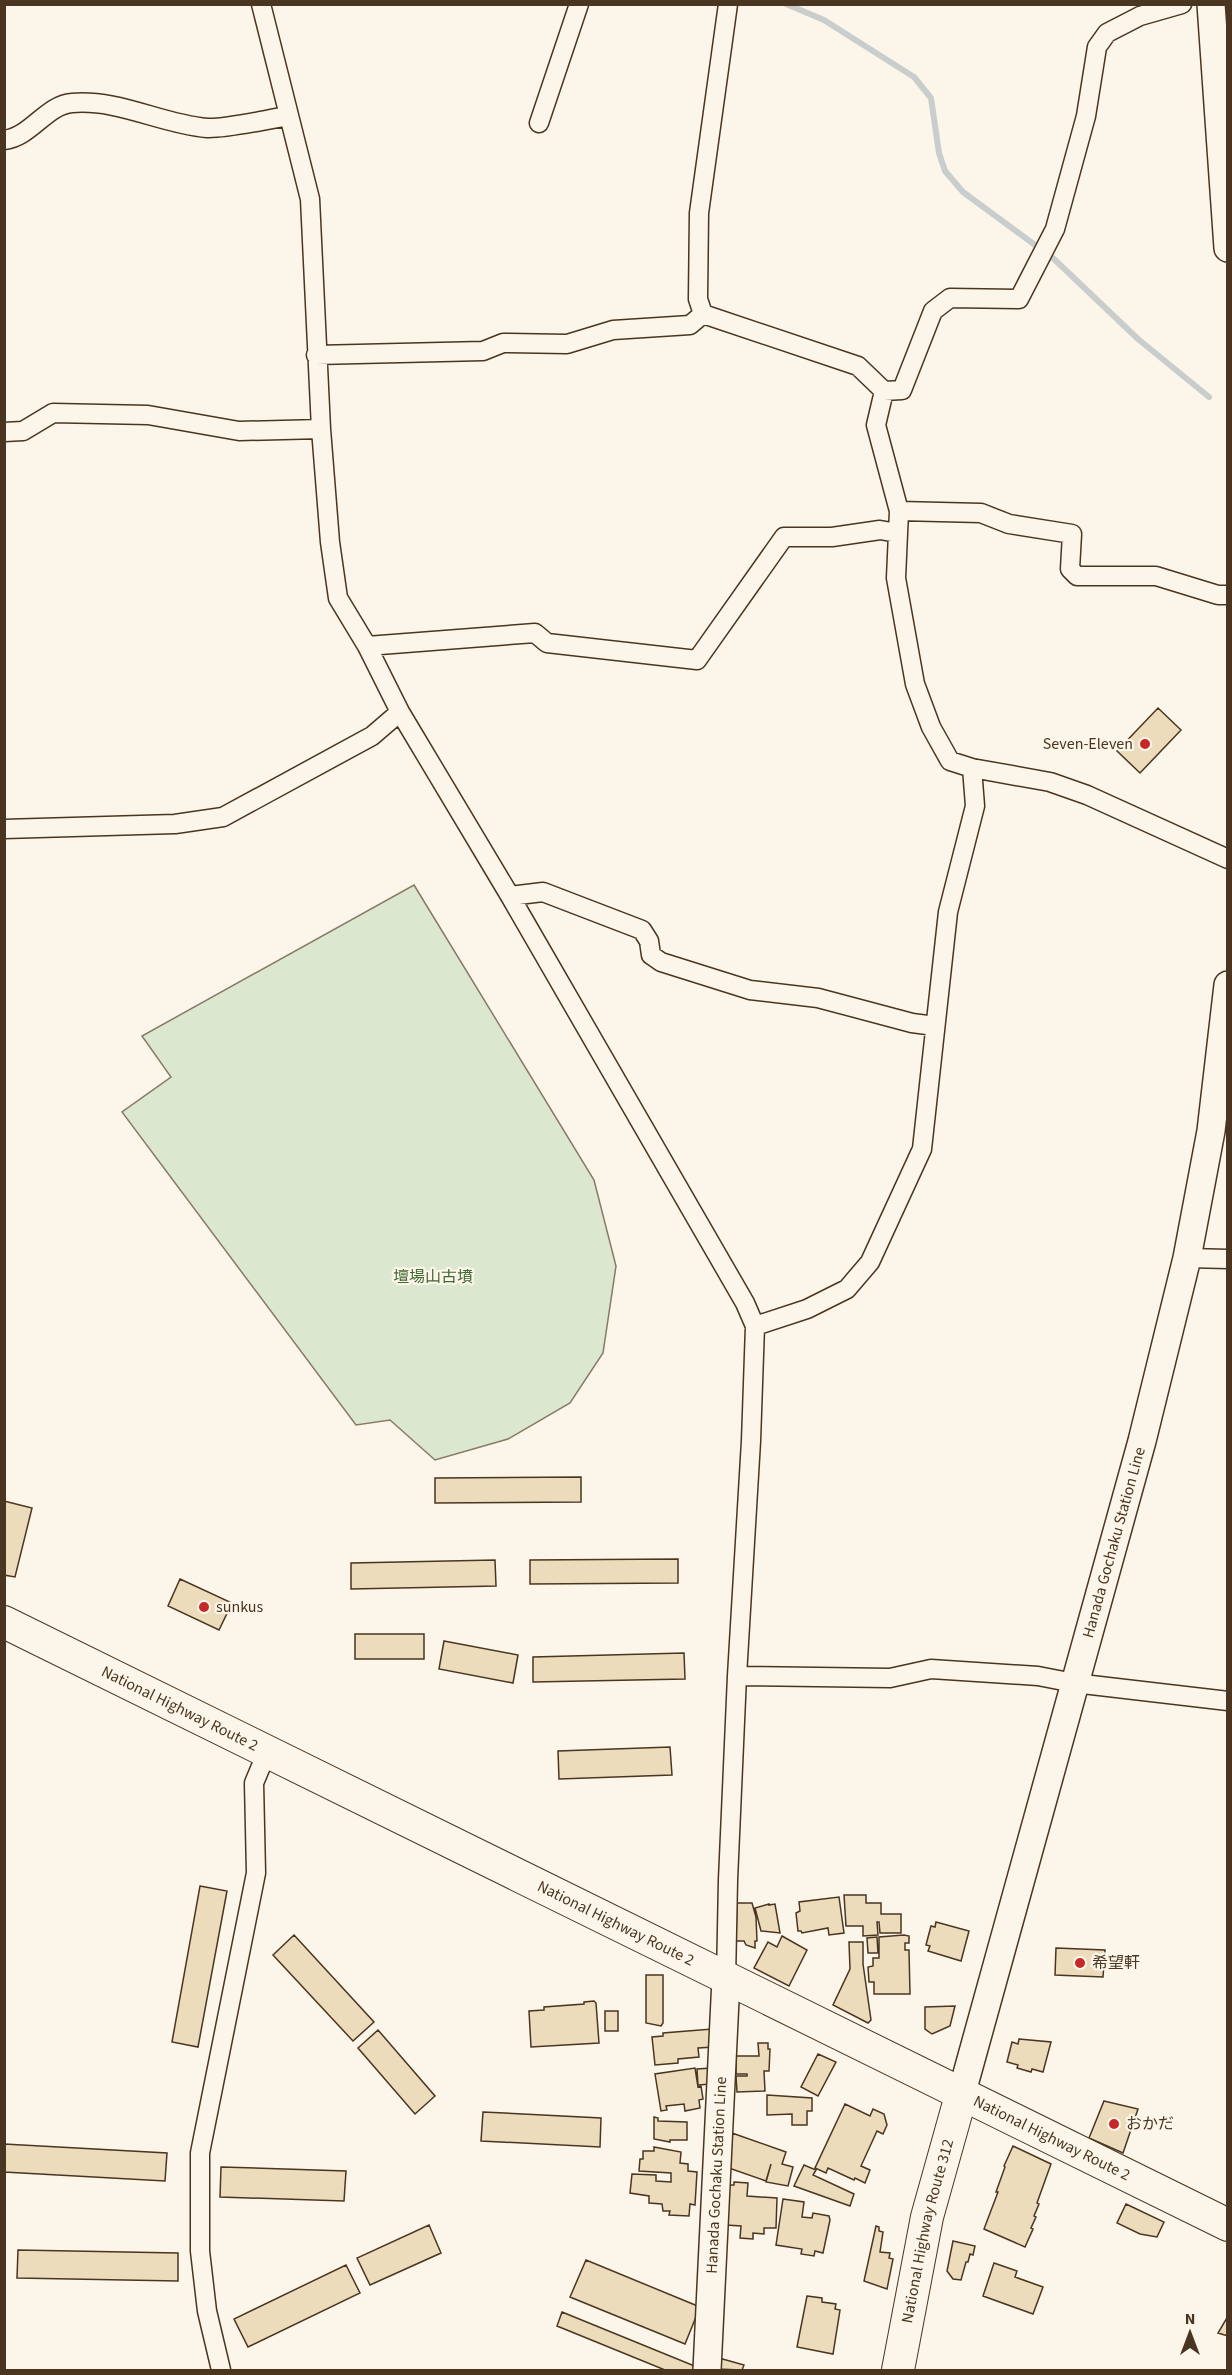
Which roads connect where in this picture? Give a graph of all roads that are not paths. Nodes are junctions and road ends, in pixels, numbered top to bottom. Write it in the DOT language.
graph roads {
  1 [pos="261,4"];
  2 [pos="579,4"];
  3 [pos="728,4"];
  4 [pos="1182,4"];
  5 [pos="1212,4"];
  6 [pos="289,116"];
  7 [pos="539,123"];
  8 [pos="4,140"];
  9 [pos="1227,248"];
  10 [pos="703,314"];
  11 [pos="316,355"];
  12 [pos="884,391"];
  13 [pos="321,429"];
  14 [pos="4,432"];
  15 [pos="899,511"];
  16 [pos="897,533"];
  17 [pos="1227,596"];
  18 [pos="367,646"];
  19 [pos="400,712"];
  20 [pos="972,768"];
  21 [pos="4,829"];
  22 [pos="1227,859"];
  23 [pos="510,896"];
  24 [pos="1227,985"];
  25 [pos="935,1026"];
  26 [pos="1187,1258"];
  27 [pos="1227,1259"];
  28 [pos="755,1326"];
  29 [pos="4,1622"];
  30 [pos="737,1676"];
  31 [pos="1074,1683"];
  32 [pos="1227,1701"];
  33 [pos="267,1752"];
  34 [pos="726,1979"];
  35 [pos="962,2092"];
  36 [pos="1227,2225"];
  37 [pos="221,2370"];
  38 [pos="707,2370"];
  39 [pos="898,2370"];
  1 -- 6 [label="street"];
  2 -- 7 [label="street"];
  3 -- 10 [label="street"];
  4 -- 12 [label="street"];
  5 -- 9 [label="main road"];
  6 -- 8 [label="street"];
  6 -- 11 [label="street"];
  10 -- 11 [label="street"];
  10 -- 12 [label="street"];
  11 -- 13 [label="street"];
  12 -- 15 [label="street"];
  13 -- 14 [label="street"];
  13 -- 18 [label="street"];
  15 -- 16 [label="street"];
  15 -- 17 [label="street"];
  16 -- 18 [label="street"];
  16 -- 20 [label="street"];
  18 -- 19 [label="street"];
  19 -- 21 [label="street"];
  19 -- 23 [label="street"];
  20 -- 22 [label="street"];
  20 -- 25 [label="street"];
  23 -- 25 [label="street"];
  23 -- 28 [label="street"];
  24 -- 26 [label="main road, Hanada Gochaku Station Line"];
  25 -- 28 [label="street"];
  26 -- 27 [label="street"];
  26 -- 31 [label="main road, Hanada Gochaku Station Line"];
  28 -- 30 [label="street"];
  29 -- 33 [label="highway, National Highway Route 2"];
  30 -- 31 [label="street"];
  30 -- 34 [label="street"];
  31 -- 32 [label="street"];
  31 -- 35 [label="main road, Hanada Gochaku Station Line"];
  33 -- 34 [label="highway, National Highway Route 2"];
  33 -- 37 [label="street"];
  34 -- 35 [label="highway, National Highway Route 2"];
  34 -- 38 [label="main road, Hanada Gochaku Station Line"];
  35 -- 36 [label="highway, National Highway Route 2"];
  35 -- 39 [label="highway, National Highway Route 312"];
}
